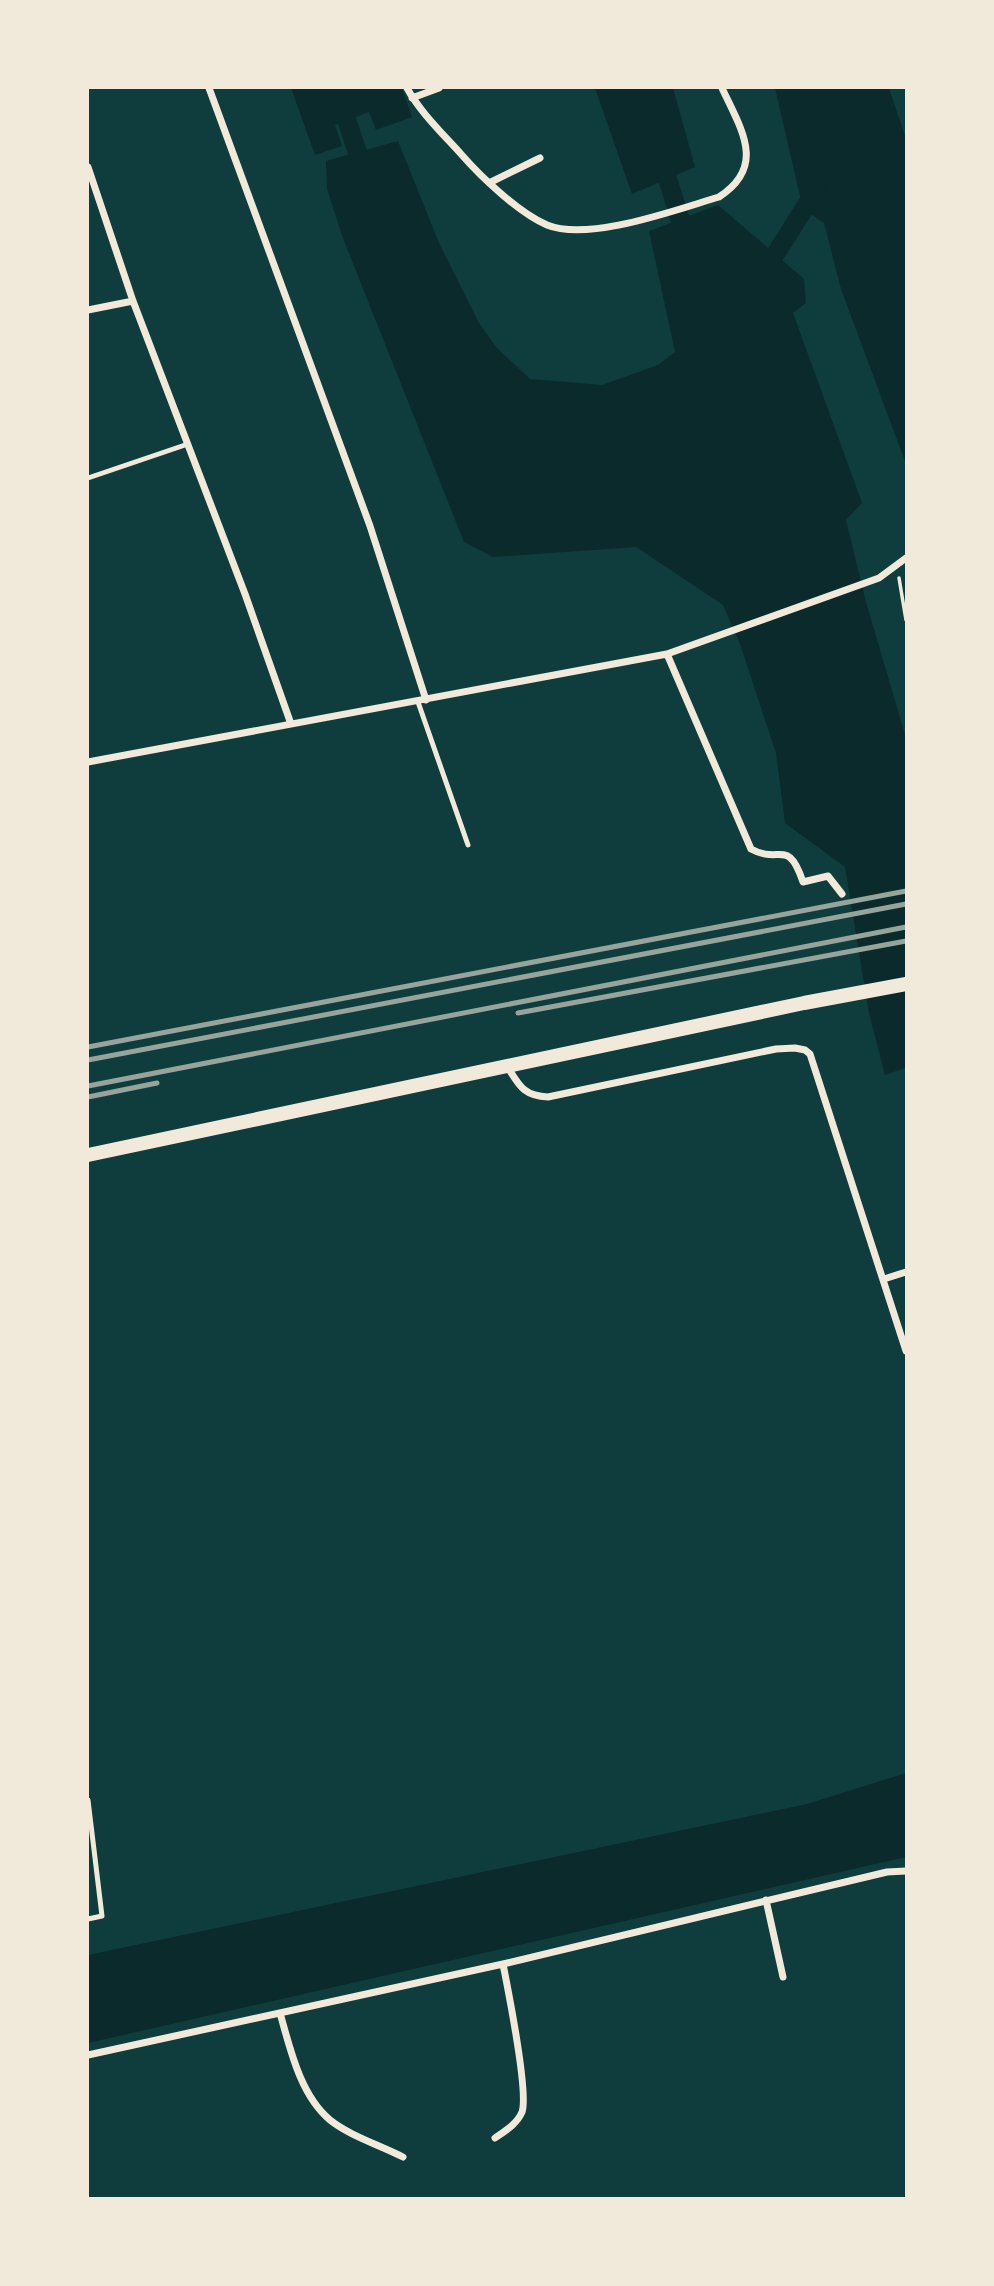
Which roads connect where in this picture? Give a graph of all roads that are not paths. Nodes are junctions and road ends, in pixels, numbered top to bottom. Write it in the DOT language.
graph roads {
  1 [pos="209,88"];
  2 [pos="407,88"];
  3 [pos="439,88"];
  4 [pos="722,88"];
  5 [pos="412,97"];
  6 [pos="540,158"];
  7 [pos="88,167"];
  8 [pos="489,183"];
  9 [pos="133,301"];
  10 [pos="88,310"];
  11 [pos="188,444"];
  12 [pos="88,478"];
  13 [pos="906,558"];
  14 [pos="667,654"];
  15 [pos="426,700"];
  16 [pos="418,702"];
  17 [pos="291,724"];
  18 [pos="88,762"];
  19 [pos="468,845"];
  20 [pos="842,894"];
  21 [pos="906,984"];
  22 [pos="507,1066"];
  23 [pos="88,1155"];
  24 [pos="906,1272"];
  25 [pos="884,1279"];
  26 [pos="906,1351"];
  27 [pos="88,1800"];
  28 [pos="906,1871"];
  29 [pos="765,1900"];
  30 [pos="88,1919"];
  31 [pos="503,1964"];
  32 [pos="783,1977"];
  33 [pos="280,2013"];
  34 [pos="88,2055"];
  35 [pos="495,2138"];
  36 [pos="403,2157"];
  1 -- 15 [label="street"];
  2 -- 5 [label="street"];
  3 -- 5 [label="street"];
  4 -- 8 [label="street"];
  5 -- 8 [label="street"];
  6 -- 8 [label="street"];
  7 -- 9 [label="street"];
  9 -- 10 [label="street"];
  9 -- 11 [label="street"];
  11 -- 12 [label="lane"];
  11 -- 17 [label="street"];
  13 -- 14 [label="street"];
  14 -- 15 [label="street"];
  14 -- 20 [label="street"];
  15 -- 16 [label="street"];
  16 -- 17 [label="street"];
  16 -- 19 [label="lane"];
  17 -- 18 [label="street"];
  21 -- 22 [label="main road"];
  22 -- 23 [label="main road"];
  22 -- 25 [label="street"];
  24 -- 25 [label="street"];
  25 -- 26 [label="street"];
  27 -- 30 [label="lane"];
  28 -- 29 [label="street"];
  29 -- 31 [label="street"];
  29 -- 32 [label="street"];
  31 -- 33 [label="street"];
  31 -- 35 [label="street"];
  33 -- 34 [label="street"];
  33 -- 36 [label="street"];
}
